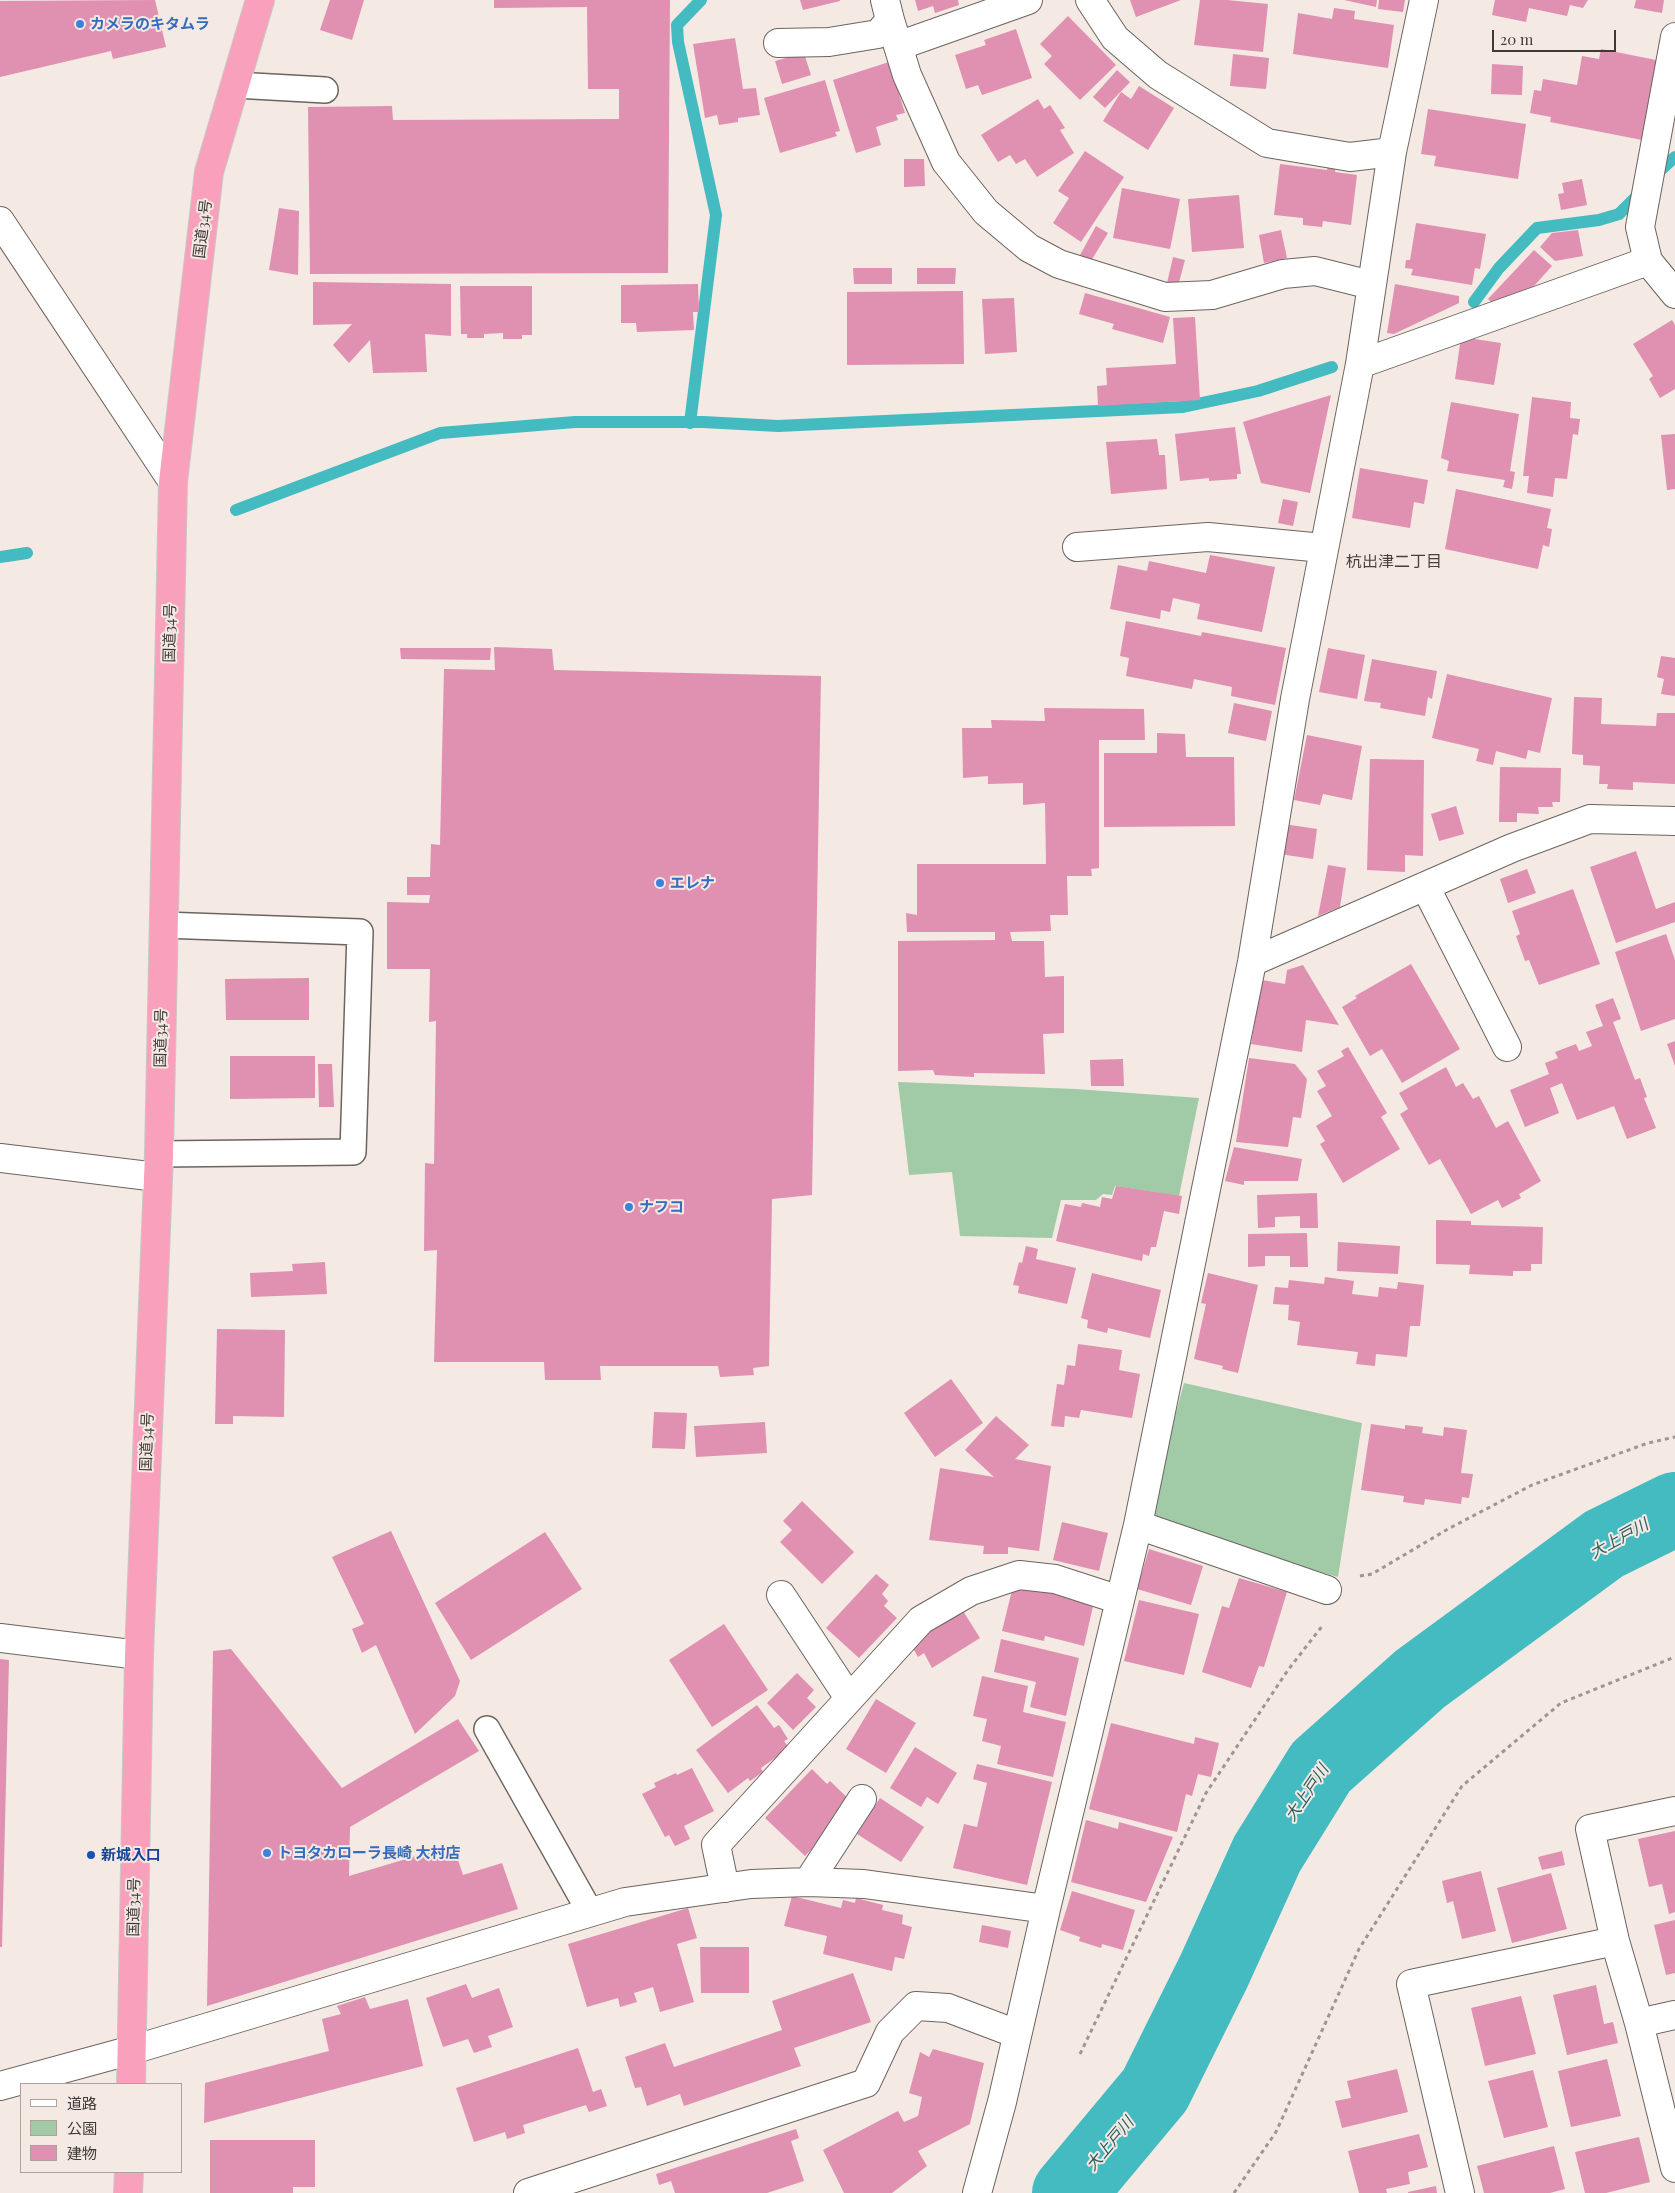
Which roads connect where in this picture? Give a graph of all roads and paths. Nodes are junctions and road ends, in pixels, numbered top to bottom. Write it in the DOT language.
graph roads {
  1 [pos="260,0"];
  2 [pos="1028,0"];
  3 [pos="1090,0"];
  4 [pos="1424,0"];
  5 [pos="887,10"];
  6 [pos="1675,37"];
  7 [pos="778,43"];
  8 [pos="898,46"];
  9 [pos="235,85"];
  10 [pos="325,90"];
  11 [pos="1392,152"];
  12 [pos="0,221"];
  13 [pos="1648,261"];
  14 [pos="1370,285"];
  15 [pos="1675,294"];
  16 [pos="1360,364"];
  17 [pos="173,482"];
  18 [pos="1077,547"];
  19 [pos="1323,548"];
  20 [pos="1675,822"];
  21 [pos="1425,886"];
  22 [pos="163,925"];
  23 [pos="1252,962"];
  24 [pos="1507,1047"];
  25 [pos="0,1158"];
  26 [pos="158,1165"];
  27 [pos="1675,1437"];
  28 [pos="1138,1525"];
  29 [pos="1356,1582"];
  30 [pos="1327,1590"];
  31 [pos="781,1595"];
  32 [pos="1120,1600"];
  33 [pos="1327,1619"];
  34 [pos="0,1638"];
  35 [pos="139,1655"];
  36 [pos="1675,1658"];
  37 [pos="849,1698"];
  38 [pos="487,1729"];
  39 [pos="862,1799"];
  40 [pos="1675,1811"];
  41 [pos="808,1882"];
  42 [pos="725,1888"];
  43 [pos="1046,1909"];
  44 [pos="590,1912"];
  45 [pos="1615,1941"];
  46 [pos="1675,2015"];
  47 [pos="1638,2023"];
  48 [pos="1017,2034"];
  49 [pos="132,2050"];
  50 [pos="1080,2054"];
  51 [pos="131,2083"];
  52 [pos="0,2086"];
  53 [pos="1675,2168"];
  54 [pos="129,2173"];
  55 [pos="535,2192"];
  56 [pos="128,2193"];
  57 [pos="977,2193"];
  58 [pos="1234,2193"];
  59 [pos="1460,2193"];
  1 -- 9 [label="highway, 国道34号"];
  2 -- 8 [label="street"];
  3 -- 11 [label="street"];
  4 -- 11 [label="street"];
  5 -- 7 [label="street"];
  5 -- 8 [label="street"];
  6 -- 13 [label="street"];
  8 -- 14 [label="street"];
  9 -- 10 [label="lane"];
  9 -- 17 [label="highway, 国道34号"];
  11 -- 14 [label="street"];
  12 -- 17 [label="street"];
  13 -- 15 [label="street"];
  13 -- 16 [label="street"];
  14 -- 16 [label="street"];
  16 -- 19 [label="street"];
  17 -- 22 [label="highway, 国道34号"];
  18 -- 19 [label="street"];
  19 -- 23 [label="street"];
  20 -- 21 [label="street"];
  21 -- 23 [label="street"];
  21 -- 24 [label="street"];
  22 -- 26 [label="highway, 国道34号"];
  22 -- 26 [label="lane"];
  23 -- 28 [label="street"];
  25 -- 26 [label="street"];
  26 -- 35 [label="highway, 国道34号"];
  27 -- 29 [label="path"];
  28 -- 30 [label="street"];
  28 -- 32 [label="street"];
  31 -- 37 [label="street"];
  32 -- 37 [label="street"];
  32 -- 43 [label="street"];
  33 -- 50 [label="path"];
  34 -- 35 [label="street"];
  35 -- 49 [label="highway, 国道34号"];
  36 -- 58 [label="path"];
  37 -- 42 [label="street"];
  38 -- 44 [label="lane"];
  39 -- 41 [label="street"];
  40 -- 45 [label="street"];
  41 -- 42 [label="street"];
  41 -- 43 [label="street"];
  42 -- 44 [label="street"];
  43 -- 48 [label="street"];
  44 -- 49 [label="street"];
  45 -- 47 [label="street"];
  45 -- 59 [label="street"];
  46 -- 47 [label="street"];
  47 -- 53 [label="street"];
  48 -- 55 [label="street"];
  48 -- 57 [label="street"];
  49 -- 51 [label="highway, 国道34号"];
  49 -- 52 [label="street"];
  54 -- 56 [label="highway"];
}
